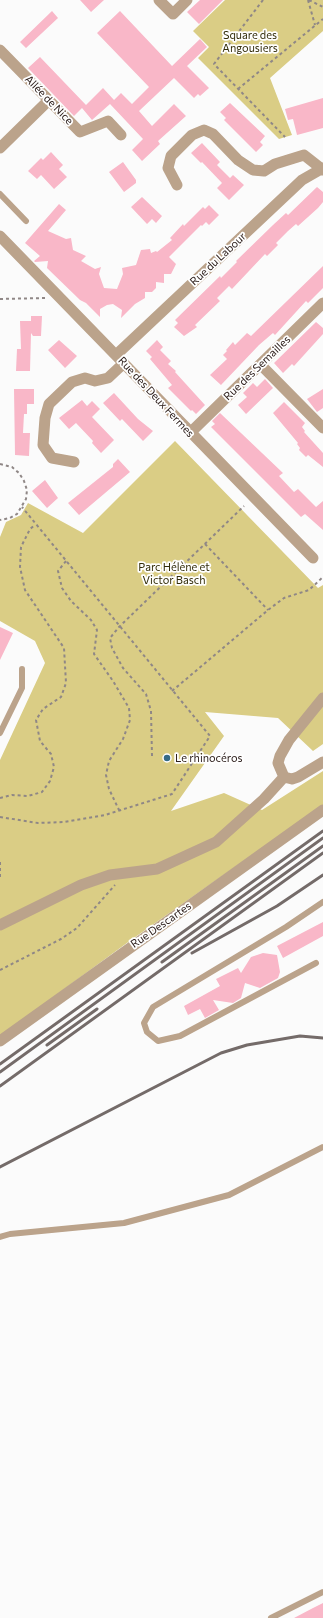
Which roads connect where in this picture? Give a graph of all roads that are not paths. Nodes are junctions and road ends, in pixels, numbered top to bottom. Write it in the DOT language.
graph roads {
  1 [pos="159,0"];
  2 [pos="187,0"];
  3 [pos="0,50"];
  4 [pos="49,100"];
  5 [pos="121,135"];
  6 [pos="0,148"];
  7 [pos="323,169"];
  8 [pos="177,185"];
  9 [pos="0,194"];
  10 [pos="26,222"];
  11 [pos="0,236"];
  12 [pos="323,303"];
  13 [pos="116,355"];
  14 [pos="124,363"];
  15 [pos="260,365"];
  16 [pos="323,428"];
  17 [pos="190,433"];
  18 [pos="74,462"];
  19 [pos="312,558"];
  20 [pos="22,668"];
  21 [pos="323,698"];
  22 [pos="0,733"];
  23 [pos="323,762"];
  24 [pos="284,777"];
  25 [pos="323,810"];
  26 [pos="323,902"];
  27 [pos="0,925"];
  28 [pos="316,963"];
  29 [pos="0,1041"];
  30 [pos="323,1147"];
  31 [pos="0,1238"];
  32 [pos="323,1592"];
  33 [pos="271,1618"];
  1 -- 2 [label="street"];
  3 -- 4 [label="street, Allée de Nice"];
  4 -- 5 [label="street, Allée de Nice"];
  4 -- 6 [label="street"];
  7 -- 8 [label="street"];
  7 -- 13 [label="street, Rue du Labour"];
  9 -- 10 [label="lane"];
  11 -- 13 [label="street, Rue des Deux Fermes"];
  12 -- 15 [label="street, Rue des Semailles"];
  13 -- 14 [label="street, Rue des Deux Fermes"];
  14 -- 17 [label="street, Rue des Deux Fermes"];
  14 -- 18 [label="street"];
  15 -- 16 [label="street"];
  15 -- 17 [label="street, Rue des Semailles"];
  17 -- 19 [label="street, Rue des Deux Fermes"];
  20 -- 22 [label="lane"];
  21 -- 24 [label="street"];
  23 -- 24 [label="street"];
  24 -- 27 [label="street"];
  25 -- 29 [label="street, Rue Descartes"];
  26 -- 28 [label="lane"];
  30 -- 31 [label="lane"];
  32 -- 33 [label="lane"];
}
